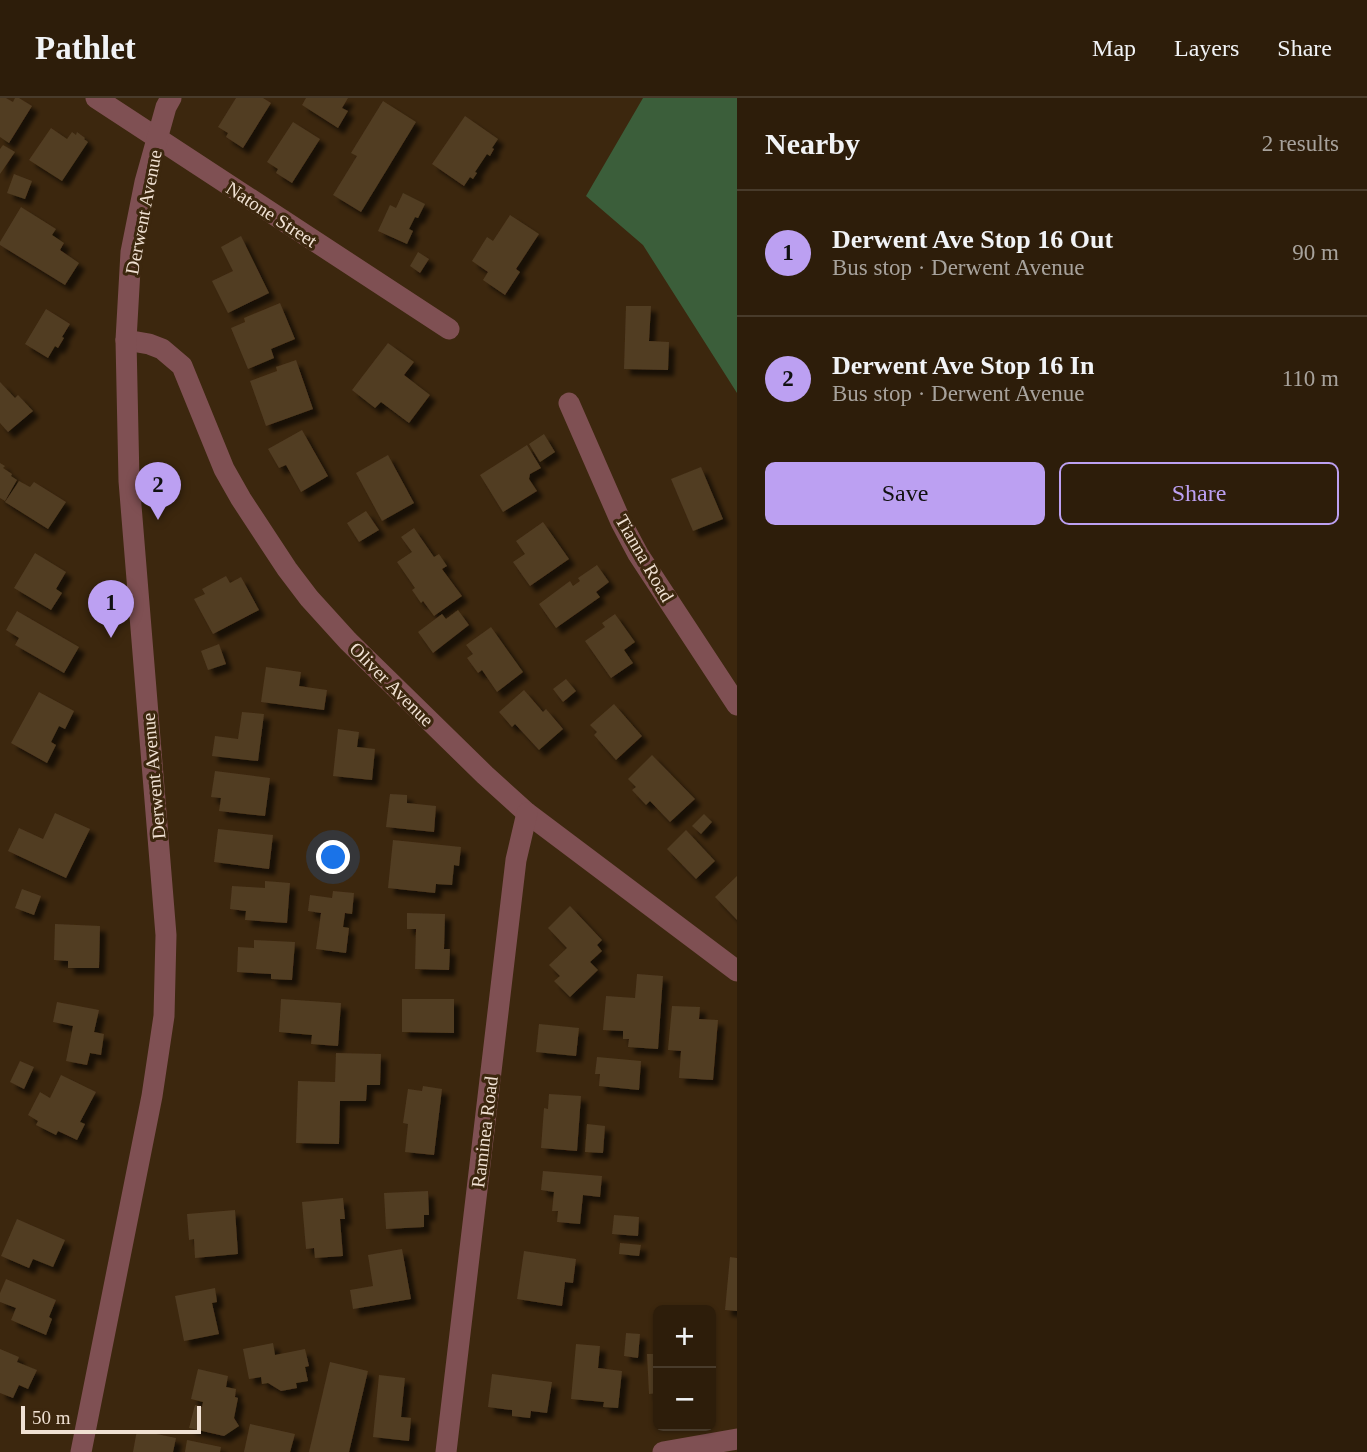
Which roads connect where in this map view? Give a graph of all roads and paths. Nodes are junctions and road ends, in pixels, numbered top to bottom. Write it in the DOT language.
graph roads {
  1 [pos="96,98"];
  2 [pos="171,98"];
  3 [pos="157,138"];
  4 [pos="449,329"];
  5 [pos="126,340"];
  6 [pos="569,403"];
  7 [pos="737,705"];
  8 [pos="527,813"];
  9 [pos="737,971"];
  10 [pos="737,1439"];
  11 [pos="81,1452"];
  12 [pos="446,1452"];
  13 [pos="663,1452"];
  1 -- 3 [label="street, Natone Street"];
  2 -- 3 [label="street, Derwent Avenue"];
  3 -- 4 [label="street, Natone Street"];
  3 -- 5 [label="street, Derwent Avenue"];
  5 -- 8 [label="street, Oliver Avenue"];
  5 -- 11 [label="street, Derwent Avenue"];
  6 -- 7 [label="street, Tianna Road"];
  8 -- 9 [label="street, Oliver Avenue"];
  8 -- 12 [label="street, Raminea Road"];
  10 -- 13 [label="street"];
}
